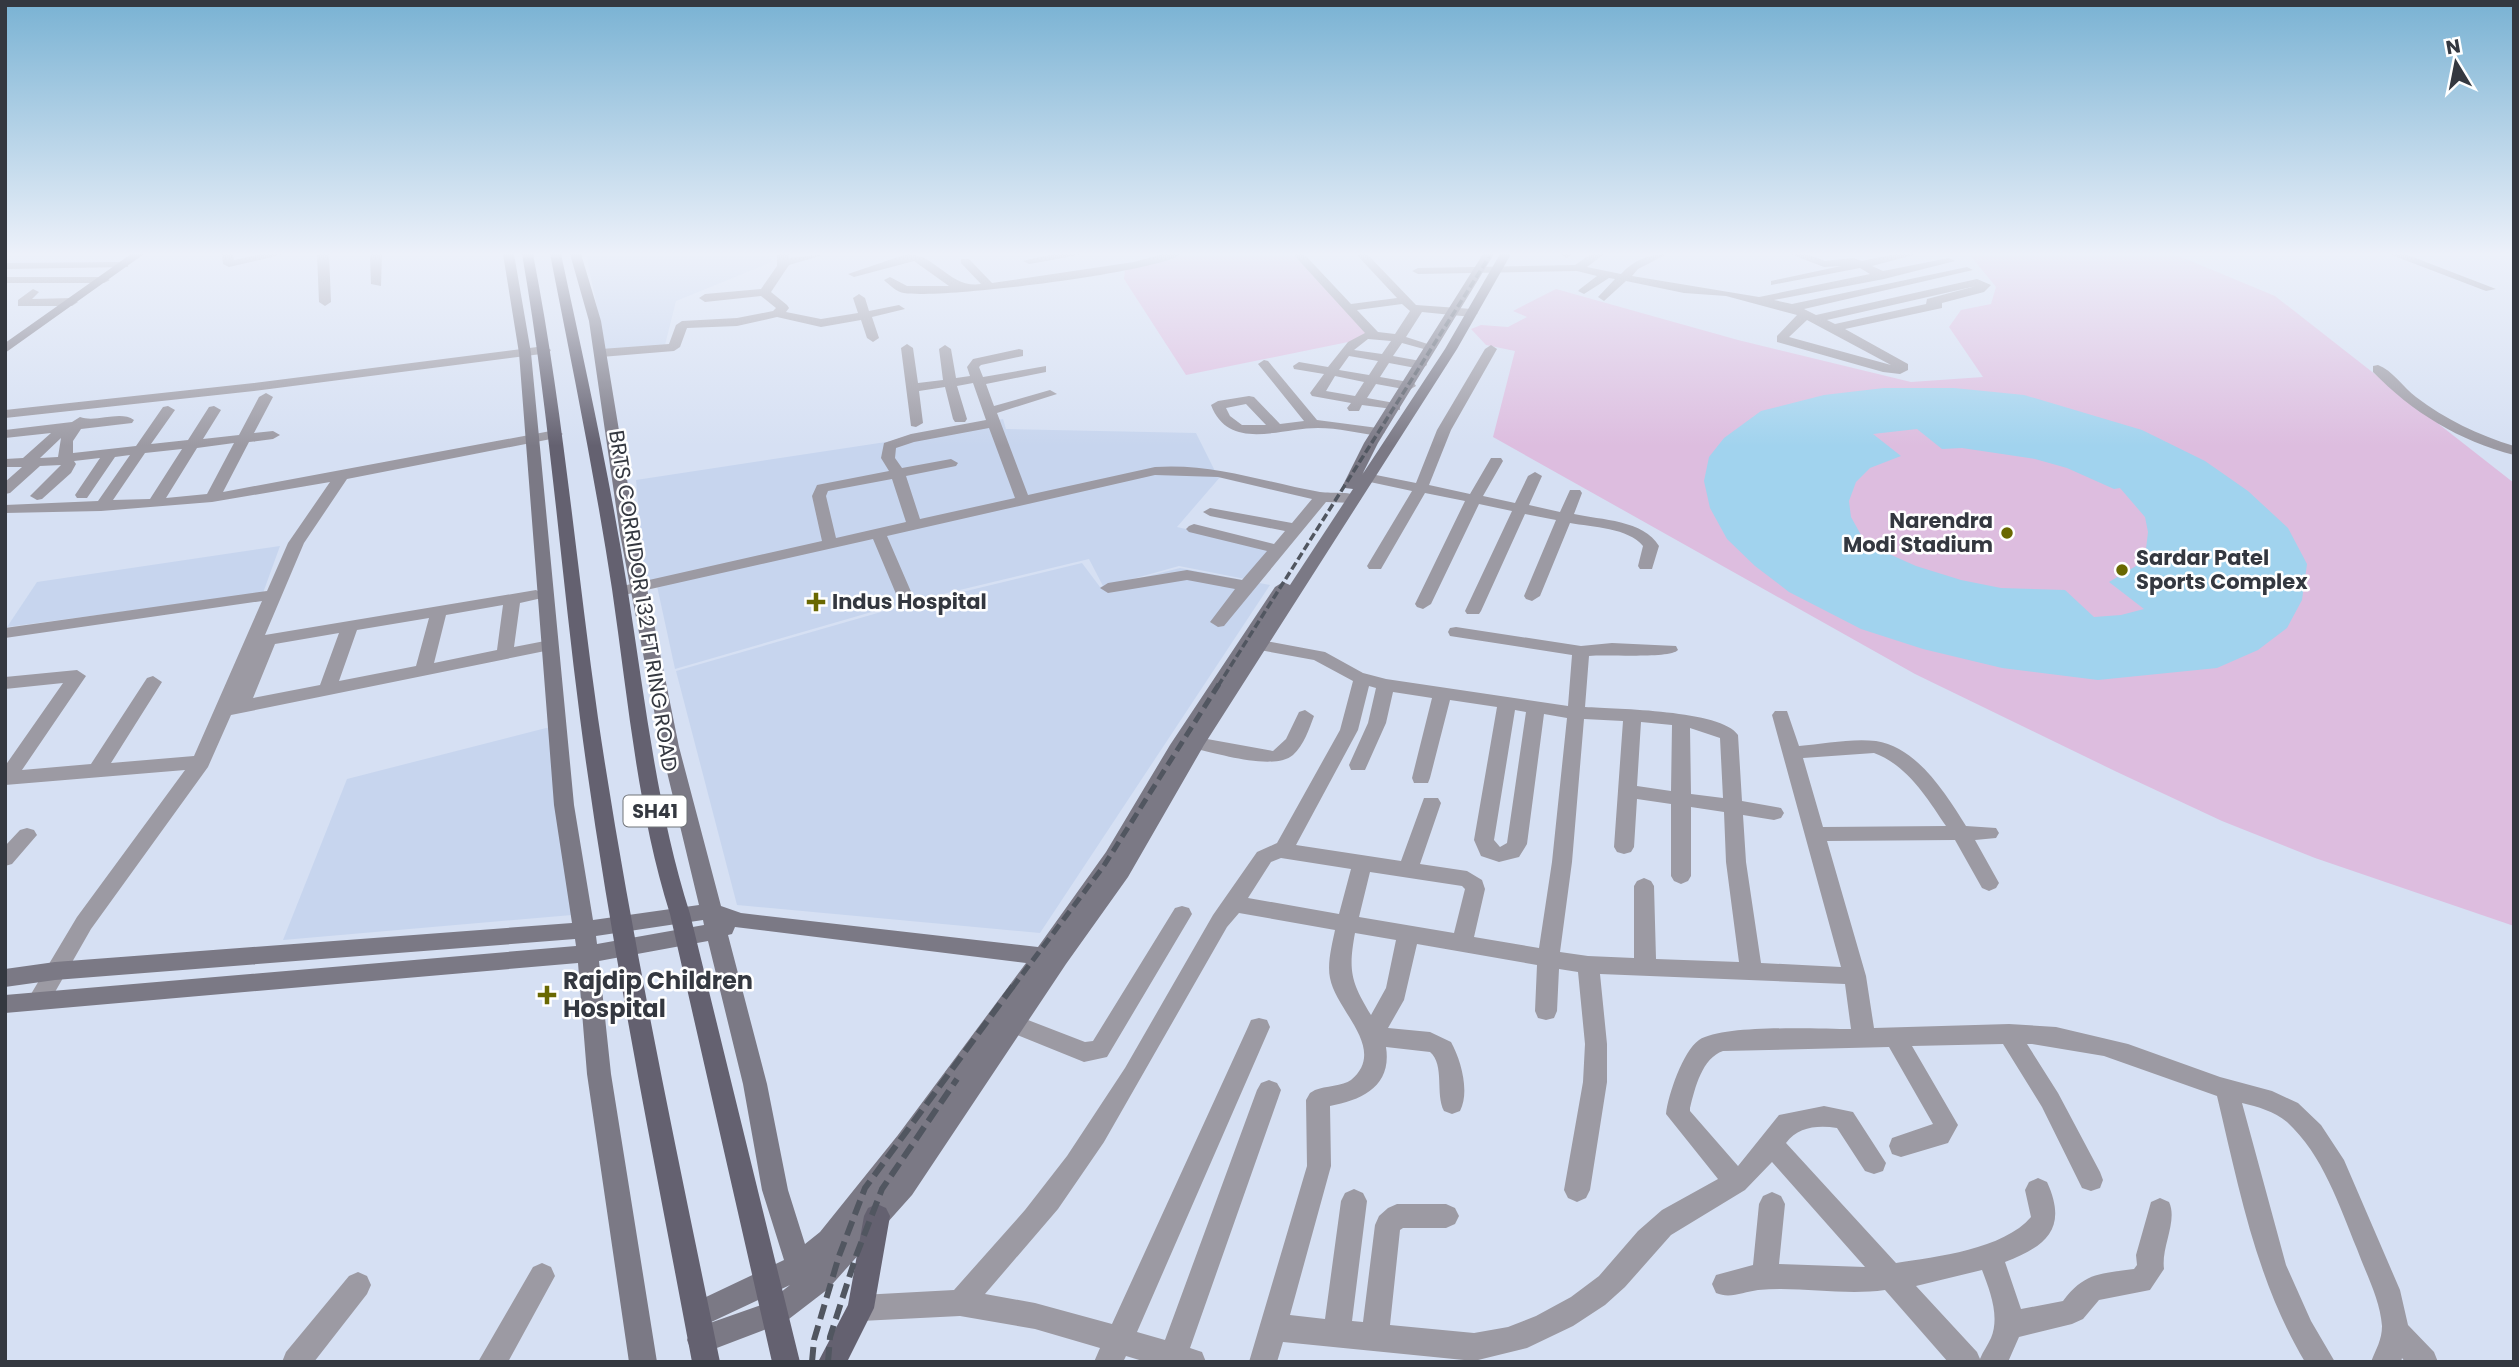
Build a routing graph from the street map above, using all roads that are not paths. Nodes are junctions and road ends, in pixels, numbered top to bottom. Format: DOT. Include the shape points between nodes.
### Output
graph roads {
  1 [pos="49,318"];
  2 [pos="519,318"];
  3 [pos="539,318"];
  4 [pos="568,318"];
  5 [pos="594,318"];
  6 [pos="767,318"];
  7 [pos="796,318"];
  8 [pos="850,318"];
  9 [pos="867,318"];
  10 [pos="1357,318"];
  11 [pos="1412,318"];
  12 [pos="1458,318"];
  13 [pos="1459,318"];
  14 [pos="1808,318"];
  15 [pos="1812,318"];
  16 [pos="1880,318"];
  17 [pos="1834,328"];
  18 [pos="1375,336"];
  19 [pos="873,338"];
  20 [pos="1398,340"];
  21 [pos="1431,347"];
  22 [pos="907,348"];
  23 [pos="5,349"];
  24 [pos="545,349"];
  25 [pos="945,349"];
  26 [pos="1491,349"];
  27 [pos="1346,352"];
  28 [pos="525,353"];
  29 [pos="601,353"];
  30 [pos="1020,353"];
  31 [pos="1387,359"];
  32 [pos="1264,364"];
  33 [pos="1421,365"];
  34 [pos="1299,366"];
  35 [pos="1041,369"];
  36 [pos="2378,369"];
  37 [pos="1333,371"];
  38 [pos="1374,379"];
  39 [pos="978,380"];
  40 [pos="950,383"];
  41 [pos="1409,386"];
  42 [pos="911,388"];
  43 [pos="1050,394"];
  44 [pos="266,397"];
  45 [pos="1356,406"];
  46 [pos="1395,407"];
  47 [pos="168,410"];
  48 [pos="214,410"];
  49 [pos="5,414"];
  50 [pos="84,416"];
  51 [pos="992,417"];
  52 [pos="960,419"];
  53 [pos="127,420"];
  54 [pos="916,423"];
  55 [pos="1313,424"];
  56 [pos="69,428"];
  57 [pos="1276,428"];
  58 [pos="1378,432"];
  59 [pos="5,434"];
  60 [pos="556,434"];
  61 [pos="273,435"];
  62 [pos="244,438"];
  63 [pos="531,439"];
  64 [pos="194,443"];
  65 [pos="139,449"];
  66 [pos="111,452"];
  67 [pos="2514,452"];
  68 [pos="65,460"];
  69 [pos="1496,461"];
  70 [pos="5,463"];
  71 [pos="31,463"];
  72 [pos="951,463"];
  73 [pos="898,474"];
  74 [pos="342,476"];
  75 [pos="1535,476"];
  76 [pos="1362,477"];
  77 [pos="1421,488"];
  78 [pos="5,490"];
  79 [pos="1575,493"];
  80 [pos="82,495"];
  81 [pos="37,496"];
  82 [pos="212,498"];
  83 [pos="1339,498"];
  84 [pos="1474,499"];
  85 [pos="1023,500"];
  86 [pos="155,503"];
  87 [pos="101,507"];
  88 [pos="1520,508"];
  89 [pos="5,509"];
  90 [pos="1210,512"];
  91 [pos="1563,517"];
  92 [pos="914,525"];
  93 [pos="1294,528"];
  94 [pos="1194,529"];
  95 [pos="878,533"];
  96 [pos="830,544"];
  97 [pos="1277,549"];
  98 [pos="1375,566"];
  99 [pos="1646,566"];
  100 [pos="1247,586"];
  101 [pos="640,587"];
  102 [pos="1108,588"];
  103 [pos="620,591"];
  104 [pos="536,595"];
  105 [pos="274,596"];
  106 [pos="1532,596"];
  107 [pos="512,599"];
  108 [pos="907,601"];
  109 [pos="1423,604"];
  110 [pos="439,611"];
  111 [pos="1473,611"];
  112 [pos="1218,622"];
  113 [pos="349,626"];
  114 [pos="1456,632"];
  115 [pos="5,633"];
  116 [pos="261,641"];
  117 [pos="550,645"];
  118 [pos="1260,645"];
  119 [pos="1670,650"];
  120 [pos="1581,651"];
  121 [pos="505,654"];
  122 [pos="424,670"];
  123 [pos="1362,679"];
  124 [pos="153,682"];
  125 [pos="5,683"];
  126 [pos="1386,685"];
  127 [pos="327,690"];
  128 [pos="1441,695"];
  129 [pos="1507,704"];
  130 [pos="1536,707"];
  131 [pos="232,709"];
  132 [pos="1576,713"];
  133 [pos="1781,715"];
  134 [pos="1305,716"];
  135 [pos="1632,716"];
  136 [pos="1681,722"];
  137 [pos="1196,743"];
  138 [pos="1791,752"];
  139 [pos="201,762"];
  140 [pos="1358,765"];
  141 [pos="97,769"];
  142 [pos="6,778"];
  143 [pos="1420,778"];
  144 [pos="1627,791"];
  145 [pos="1679,799"];
  146 [pos="1431,803"];
  147 [pos="1735,807"];
  148 [pos="1774,813"];
  149 [pos="1962,833"];
  150 [pos="1989,833"];
  151 [pos="1814,834"];
  152 [pos="27,835"];
  153 [pos="1624,847"];
  154 [pos="1284,850"];
  155 [pos="5,859"];
  156 [pos="1362,864"];
  157 [pos="1408,870"];
  158 [pos="1681,876"];
  159 [pos="1989,883"];
  160 [pos="1644,886"];
  161 [pos="1234,904"];
  162 [pos="711,911"];
  163 [pos="680,914"];
  164 [pos="1182,914"];
  165 [pos="741,921"];
  166 [pos="620,925"];
  167 [pos="1347,925"];
  168 [pos="584,929"];
  169 [pos="716,933"];
  170 [pos="1408,935"];
  171 [pos="684,939"];
  172 [pos="1462,944"];
  173 [pos="625,948"];
  174 [pos="588,954"];
  175 [pos="1050,957"];
  176 [pos="1548,959"];
  177 [pos="1588,965"];
  178 [pos="1645,967"];
  179 [pos="55,971"];
  180 [pos="1751,971"];
  181 [pos="1855,976"];
  182 [pos="5,978"];
  183 [pos="39,1000"];
  184 [pos="5,1004"];
  185 [pos="1546,1011"];
  186 [pos="1015,1024"];
  187 [pos="1259,1027"];
  188 [pos="1371,1034"];
  189 [pos="2009,1034"];
  190 [pos="1895,1037"];
  191 [pos="1864,1038"];
  192 [pos="2227,1089"];
  193 [pos="1269,1090"];
  194 [pos="1452,1104"];
  195 [pos="1772,1145"];
  196 [pos="1901,1146"];
  197 [pos="1874,1163"];
  198 [pos="2091,1181"];
  199 [pos="1736,1182"];
  200 [pos="1577,1190"];
  201 [pos="2038,1190"];
  202 [pos="1354,1200"];
  203 [pos="1772,1204"];
  204 [pos="2160,1210"];
  205 [pos="877,1216"];
  206 [pos="1446,1216"];
  207 [pos="1989,1256"];
  208 [pos="799,1266"];
  209 [pos="1765,1275"];
  210 [pos="542,1276"];
  211 [pos="1890,1276"];
  212 [pos="769,1283"];
  213 [pos="1725,1284"];
  214 [pos="358,1285"];
  215 [pos="960,1303"];
  216 [pos="861,1308"];
  217 [pos="775,1313"];
  218 [pos="697,1315"];
  219 [pos="2009,1325"];
  220 [pos="1272,1327"];
  221 [pos="2396,1331"];
  222 [pos="1337,1333"];
  223 [pos="1375,1337"];
  224 [pos="701,1339"];
  225 [pos="1113,1351"];
  226 [pos="1182,1359"];
  227 [pos="296,1362"];
  228 [pos="492,1362"];
  229 [pos="643,1362"];
  230 [pos="706,1362"];
  231 [pos="786,1362"];
  232 [pos="832,1362"];
  233 [pos="1263,1362"];
  234 [pos="1967,1362"];
  235 [pos="1992,1362"];
  236 [pos="2320,1362"];
  237 [pos="2385,1362"];
  238 [pos="2424,1362"];
  1 -- 23 [label="street"];
  2 -- 28 [label="street"];
  3 -- 24 [label="main road, SH41"];
  4 -- 103 [label="main road, BRTS CORRIDOR 132 FT RING ROAD / SH41"];
  5 -- 29 [label="street"];
  6 -- 29 [label="street" via="682,326 674,347"];
  7 -- 8 [label="street" via="821,323"];
  9 -- 19 [label="street"];
  10 -- 18 [label="street"];
  11 -- 20 [label="street"];
  12 -- 21 [label="street"];
  13 -- 76 [label="street"];
  14 -- 17 [label="street" via="1792,325 1781,339 1888,369 1903,367"];
  15 -- 17 [label="street"];
  16 -- 17 [label="street"];
  18 -- 20 [label="street"];
  18 -- 27 [label="street" via="1364,336"];
  20 -- 21 [label="street"];
  20 -- 31 [label="street"];
  21 -- 33 [label="street"];
  22 -- 42 [label="street"];
  24 -- 28 [label="street"];
  24 -- 60 [label="main road, SH41"];
  25 -- 40 [label="street"];
  26 -- 77 [label="street" via="1444,430"];
  27 -- 31 [label="street"];
  27 -- 37 [label="street"];
  28 -- 49 [label="street"];
  28 -- 63 [label="street"];
  29 -- 101 [label="street"];
  30 -- 39 [label="street" via="977,362 973,366"];
  31 -- 33 [label="street"];
  31 -- 38 [label="street"];
  32 -- 55 [label="street"];
  33 -- 41 [label="street"];
  34 -- 37 [label="street"];
  35 -- 39 [label="street"];
  36 -- 67 [label="street" via="2449,427"];
  37 -- 38 [label="street"];
  37 -- 45 [label="street" via="1317,393"];
  38 -- 41 [label="street"];
  38 -- 45 [label="street"];
  39 -- 40 [label="street"];
  39 -- 51 [label="street"];
  40 -- 42 [label="street"];
  40 -- 52 [label="street"];
  41 -- 46 [label="street"];
  42 -- 54 [label="street"];
  43 -- 51 [label="street"];
  44 -- 62 [label="street"];
  45 -- 46 [label="street"];
  46 -- 58 [label="street"];
  47 -- 65 [label="street"];
  48 -- 64 [label="street"];
  50 -- 56 [label="street"];
  51 -- 73 [label="street" via="889,446 888,458"];
  51 -- 85 [label="street"];
  53 -- 56 [label="street"];
  55 -- 57 [label="street"];
  55 -- 58 [label="street"];
  56 -- 59 [label="street"];
  56 -- 68 [label="street"];
  56 -- 71 [label="street"];
  58 -- 76 [label="street"];
  60 -- 63 [label="street"];
  60 -- 166 [label="main road, SH41" via="589,716"];
  61 -- 62 [label="street"];
  62 -- 64 [label="street"];
  62 -- 82 [label="street"];
  63 -- 74 [label="street"];
  63 -- 117 [label="street"];
  64 -- 65 [label="street"];
  64 -- 86 [label="street"];
  65 -- 66 [label="street"];
  65 -- 87 [label="street"];
  66 -- 68 [label="street"];
  66 -- 80 [label="street"];
  68 -- 71 [label="street"];
  68 -- 81 [label="street" via="69,464 66,470"];
  69 -- 84 [label="street"];
  70 -- 71 [label="street"];
  71 -- 78 [label="street"];
  72 -- 73 [label="street"];
  73 -- 92 [label="street"];
  73 -- 96 [label="street" via="822,488 819,496"];
  74 -- 82 [label="street"];
  74 -- 105 [label="street" via="296,543"];
  75 -- 88 [label="street"];
  76 -- 77 [label="street"];
  76 -- 83 [label="street"];
  77 -- 84 [label="street"];
  77 -- 98 [label="street"];
  79 -- 91 [label="street"];
  82 -- 86 [label="street"];
  83 -- 85 [label="street" via="1174,468"];
  83 -- 93 [label="street"];
  83 -- 118 [label="street"];
  83 -- 175 [label="street"];
  84 -- 88 [label="street"];
  84 -- 109 [label="street"];
  85 -- 92 [label="street"];
  86 -- 87 [label="street"];
  87 -- 89 [label="street"];
  88 -- 91 [label="street"];
  88 -- 111 [label="street"];
  90 -- 93 [label="street"];
  91 -- 99 [label="street" via="1636,532 1653,550"];
  91 -- 106 [label="street"];
  92 -- 95 [label="street"];
  93 -- 97 [label="street"];
  94 -- 97 [label="street"];
  95 -- 96 [label="street"];
  95 -- 108 [label="street"];
  96 -- 101 [label="street"];
  97 -- 100 [label="street"];
  100 -- 102 [label="street" via="1187,575"];
  100 -- 112 [label="street"];
  101 -- 103 [label="street"];
  101 -- 162 [label="street" via="670,747"];
  103 -- 163 [label="main road, BRTS CORRIDOR 132 FT RING ROAD / SH41" via="641,737 667,873"];
  104 -- 107 [label="street"];
  105 -- 115 [label="street"];
  105 -- 116 [label="street"];
  107 -- 110 [label="street"];
  107 -- 121 [label="street"];
  110 -- 113 [label="street"];
  110 -- 122 [label="street"];
  113 -- 116 [label="street"];
  113 -- 127 [label="street"];
  114 -- 120 [label="street"];
  116 -- 131 [label="street"];
  117 -- 121 [label="street"];
  117 -- 168 [label="street" via="564,805"];
  118 -- 123 [label="street" via="1319,656"];
  118 -- 137 [label="street"];
  119 -- 120 [label="street"];
  120 -- 132 [label="street"];
  121 -- 122 [label="street"];
  122 -- 127 [label="street"];
  123 -- 126 [label="street"];
  123 -- 154 [label="street" via="1349,730"];
  124 -- 141 [label="street"];
  125 -- 142 [label="street" via="77,676"];
  126 -- 128 [label="street"];
  126 -- 140 [label="street" via="1377,723"];
  127 -- 131 [label="street"];
  128 -- 129 [label="street"];
  128 -- 143 [label="street"];
  129 -- 130 [label="street"];
  129 -- 130 [label="street" via="1484,840 1488,851 1499,855 1512,852 1517,844"];
  130 -- 132 [label="street"];
  131 -- 139 [label="street"];
  132 -- 135 [label="street"];
  132 -- 176 [label="street"];
  133 -- 138 [label="street"];
  134 -- 137 [label="street" via="1293,744 1280,756"];
  135 -- 136 [label="street"];
  135 -- 144 [label="street"];
  136 -- 145 [label="street"];
  136 -- 147 [label="street" via="1719,728 1728,734"];
  137 -- 175 [label="street" via="1121,872"];
  138 -- 149 [label="street" via="1889,750 1935,796"];
  138 -- 151 [label="street"];
  139 -- 141 [label="street"];
  139 -- 179 [label="street" via="84,923"];
  141 -- 142 [label="street"];
  144 -- 145 [label="street"];
  144 -- 153 [label="street"];
  145 -- 147 [label="street"];
  145 -- 158 [label="street"];
  146 -- 157 [label="street"];
  147 -- 148 [label="street"];
  147 -- 180 [label="street" via="1736,862"];
  149 -- 150 [label="street"];
  149 -- 151 [label="street"];
  149 -- 159 [label="street"];
  151 -- 181 [label="street"];
  152 -- 155 [label="street"];
  154 -- 156 [label="street"];
  154 -- 161 [label="street" via="1264,857"];
  156 -- 157 [label="street"];
  156 -- 167 [label="street"];
  157 -- 172 [label="street" via="1475,884"];
  160 -- 178 [label="street"];
  161 -- 167 [label="street"];
  161 -- 215 [label="street" via="1077,1162 1036,1218"];
  162 -- 163 [label="street"];
  162 -- 165 [label="street"];
  162 -- 169 [label="street"];
  163 -- 166 [label="street"];
  163 -- 171 [label="main road, BRTS CORRIDOR 132 FT RING ROAD / SH41"];
  164 -- 186 [label="street" via="1098,1050 1084,1052"];
  165 -- 169 [label="street"];
  165 -- 175 [label="street"];
  166 -- 168 [label="street"];
  166 -- 173 [label="main road, SH41"];
  167 -- 170 [label="street"];
  167 -- 188 [label="street" via="1340,975"];
  168 -- 174 [label="street"];
  168 -- 179 [label="street"];
  169 -- 171 [label="street"];
  169 -- 208 [label="street" via="755,1084 775,1190"];
  170 -- 172 [label="street"];
  170 -- 188 [label="street" via="1392,1006"];
  171 -- 173 [label="street"];
  171 -- 212 [label="main road, BRTS CORRIDOR 132 FT RING ROAD / SH41"];
  172 -- 176 [label="street"];
  173 -- 174 [label="street"];
  173 -- 218 [label="main road, SH41"];
  174 -- 183 [label="street"];
  174 -- 229 [label="street" via="600,1074"];
  175 -- 186 [label="street"];
  175 -- 208 [label="street" via="829,1241"];
  176 -- 177 [label="street"];
  176 -- 185 [label="street"];
  177 -- 178 [label="street"];
  177 -- 200 [label="street" via="1595,1082"];
  178 -- 180 [label="street"];
  179 -- 182 [label="street"];
  179 -- 183 [label="street"];
  180 -- 181 [label="street"];
  181 -- 191 [label="street"];
  183 -- 184 [label="street"];
  186 -- 205 [label="street" via="903,1187"];
  187 -- 225 [label="street"];
  188 -- 194 [label="street" via="1430,1041 1442,1048"];
  188 -- 220 [label="street" via="1375,1056 1362,1084 1356,1090 1318,1100 1319,1166"];
  189 -- 190 [label="street"];
  189 -- 192 [label="street" via="2075,1039"];
  189 -- 198 [label="street" via="2050,1100"];
  190 -- 191 [label="street"];
  190 -- 196 [label="street" via="1946,1125 1940,1135"];
  191 -- 199 [label="street" via="1723,1041 1706,1047 1677,1105 1678,1114"];
  192 -- 221 [label="street" via="2277,1102 2311,1130 2338,1176 2384,1282"];
  192 -- 236 [label="street" via="2279,1288"];
  193 -- 226 [label="street"];
  195 -- 197 [label="street" via="1788,1123 1831,1115 1845,1120"];
  195 -- 199 [label="street"];
  195 -- 211 [label="street"];
  199 -- 223 [label="street" via="1664,1223 1587,1302 1517,1339 1474,1348"];
  201 -- 207 [label="street" via="2044,1211 2041,1226 2024,1240"];
  202 -- 222 [label="street"];
  203 -- 209 [label="street"];
  204 -- 219 [label="street" via="2149,1255 2151,1269 2141,1281 2098,1287 2062,1315"];
  205 -- 216 [label="main road"];
  205 -- 217 [label="street" via="819,1279"];
  206 -- 223 [label="street" via="1391,1219"];
  207 -- 211 [label="street"];
  207 -- 219 [label="street" via="2008,1304"];
  208 -- 212 [label="street"];
  209 -- 211 [label="street" via="1830,1281"];
  209 -- 213 [label="street"];
  210 -- 228 [label="street"];
  211 -- 234 [label="street"];
  212 -- 217 [label="main road, BRTS CORRIDOR 132 FT RING ROAD / SH41"];
  212 -- 218 [label="street"];
  214 -- 227 [label="street"];
  215 -- 216 [label="street"];
  215 -- 225 [label="street" via="1035,1315"];
  216 -- 232 [label="main road"];
  217 -- 224 [label="street"];
  217 -- 231 [label="main road, BRTS CORRIDOR 132 FT RING ROAD / SH41"];
  218 -- 224 [label="main road, SH41"];
  219 -- 235 [label="street" via="2004,1346"];
  220 -- 222 [label="street"];
  220 -- 233 [label="street"];
  221 -- 237 [label="street"];
  221 -- 238 [label="street"];
  222 -- 223 [label="street"];
  224 -- 230 [label="main road, SH41"];
  225 -- 226 [label="street"];
}
